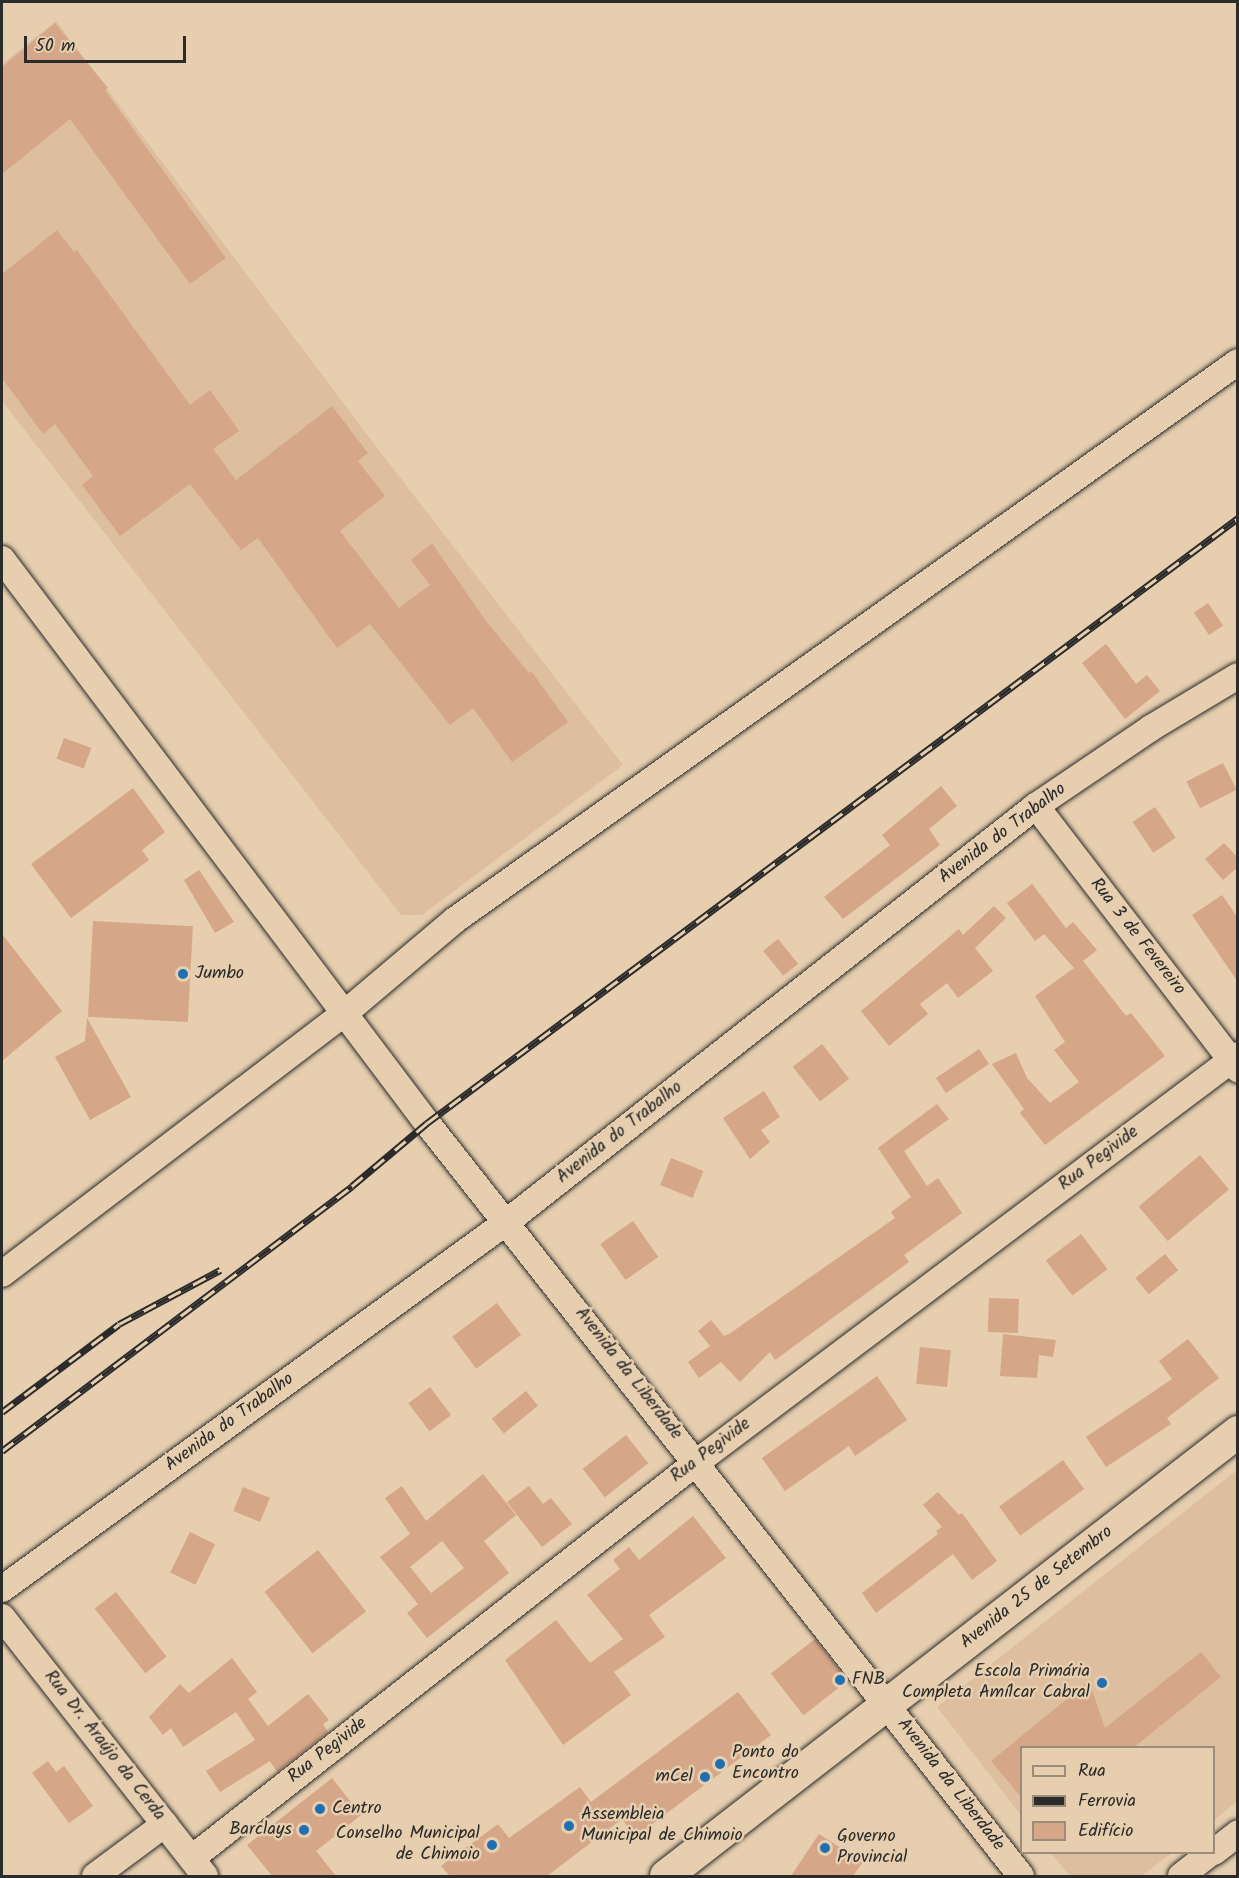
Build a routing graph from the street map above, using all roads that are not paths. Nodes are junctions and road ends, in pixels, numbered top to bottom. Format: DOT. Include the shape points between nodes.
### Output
graph roads {
  1 [pos="1238,362"];
  2 [pos="2,560"];
  3 [pos="1238,676"];
  4 [pos="1036,806"];
  5 [pos="345,1013"];
  6 [pos="1235,1061"];
  7 [pos="508,1221"];
  8 [pos="2,1274"];
  9 [pos="1238,1432"];
  10 [pos="697,1462"];
  11 [pos="2,1589"];
  12 [pos="2,1617"];
  13 [pos="887,1704"];
  14 [pos="165,1824"];
  15 [pos="1238,1833"];
  16 [pos="1215,1850"];
  17 [pos="1210,1854"];
  18 [pos="198,1867"];
  19 [pos="95,1876"];
  20 [pos="666,1876"];
  21 [pos="1021,1876"];
  22 [pos="1181,1876"];
  1 -- 5 [label="street" via="455,920"];
  2 -- 5 [label="street, Avenida da Liberdade"];
  3 -- 4 [label="street, Avenida do Trabalho" via="1151,728"];
  4 -- 6 [label="street, Rua 3 de Fevereiro"];
  4 -- 7 [label="street, Avenida do Trabalho"];
  5 -- 7 [label="street, Avenida da Liberdade"];
  5 -- 8 [label="street"];
  6 -- 10 [label="street, Rua Pegivide"];
  7 -- 10 [label="street, Avenida da Liberdade"];
  7 -- 11 [label="street, Avenida do Trabalho"];
  9 -- 13 [label="street, Avenida 25 de Setembro"];
  10 -- 13 [label="street, Avenida da Liberdade"];
  10 -- 18 [label="street, Rua Pegivide"];
  12 -- 14 [label="street, Rua Dr. Araújo da Cerda"];
  13 -- 20 [label="street, Avenida 25 de Setembro"];
  13 -- 21 [label="street, Avenida da Liberdade"];
  14 -- 18 [label="street, Rua Dr. Araújo da Cerda"];
  14 -- 19 [label="street"];
  15 -- 16 [label="street"];
  17 -- 22 [label="street"];
}
